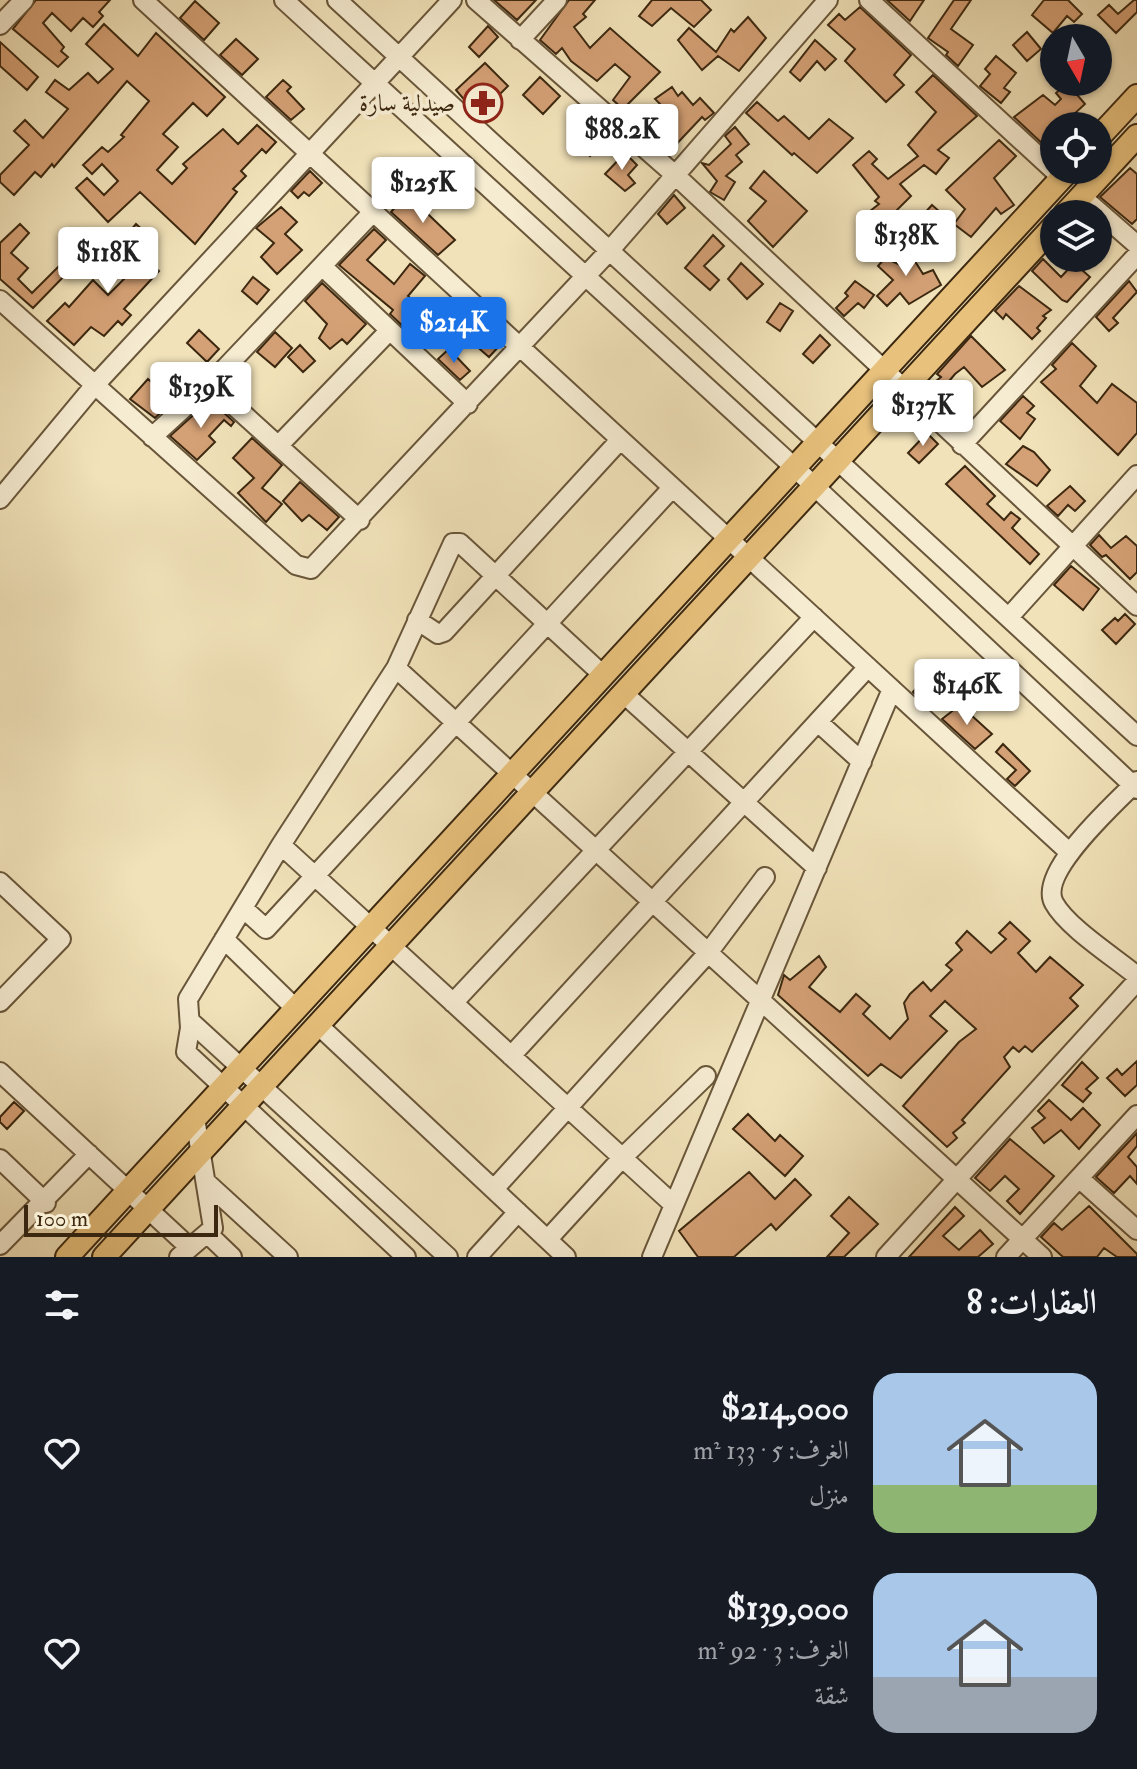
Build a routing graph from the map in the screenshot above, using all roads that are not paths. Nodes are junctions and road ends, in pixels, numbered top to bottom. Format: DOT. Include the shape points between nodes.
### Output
graph roads {
  1 [pos="24,0"];
  2 [pos="143,0"];
  3 [pos="284,0"];
  4 [pos="337,0"];
  5 [pos="452,0"];
  6 [pos="476,0"];
  7 [pos="557,0"];
  8 [pos="828,0"];
  9 [pos="869,0"];
  10 [pos="0,25"];
  11 [pos="520,40"];
  12 [pos="399,57"];
  13 [pos="375,85"];
  14 [pos="1137,96"];
  15 [pos="1112,123"];
  16 [pos="1137,136"];
  17 [pos="1040,152"];
  18 [pos="310,156"];
  19 [pos="674,174"];
  20 [pos="1056,184"];
  21 [pos="1081,196"];
  22 [pos="1077,200"];
  23 [pos="372,213"];
  24 [pos="1040,241"];
  25 [pos="1137,245"];
  26 [pos="610,250"];
  27 [pos="1137,255"];
  28 [pos="322,266"];
  29 [pos="585,276"];
  30 [pos="0,300"];
  31 [pos="389,331"];
  32 [pos="520,347"];
  33 [pos="883,372"];
  34 [pos="210,384"];
  35 [pos="94,386"];
  36 [pos="903,390"];
  37 [pos="468,404"];
  38 [pos="152,437"];
  39 [pos="620,440"];
  40 [pos="817,441"];
  41 [pos="962,445"];
  42 [pos="278,446"];
  43 [pos="839,459"];
  44 [pos="795,468"];
  45 [pos="1137,475"];
  46 [pos="814,486"];
  47 [pos="672,488"];
  48 [pos="0,499"];
  49 [pos="360,520"];
  50 [pos="729,539"];
  51 [pos="1072,545"];
  52 [pos="749,557"];
  53 [pos="496,576"];
  54 [pos="1137,606"];
  55 [pos="814,617"];
  56 [pos="1009,617"];
  57 [pos="417,620"];
  58 [pos="547,624"];
  59 [pos="868,667"];
  60 [pos="396,668"];
  61 [pos="603,675"];
  62 [pos="892,689"];
  63 [pos="623,693"];
  64 [pos="818,722"];
  65 [pos="456,723"];
  66 [pos="1137,736"];
  67 [pos="689,752"];
  68 [pos="862,762"];
  69 [pos="512,774"];
  70 [pos="1136,785"];
  71 [pos="532,792"];
  72 [pos="744,803"];
  73 [pos="281,845"];
  74 [pos="596,851"];
  75 [pos="1070,853"];
  76 [pos="817,868"];
  77 [pos="315,876"];
  78 [pos="765,877"];
  79 [pos="0,882"];
  80 [pos="653,902"];
  81 [pos="243,908"];
  82 [pos="371,928"];
  83 [pos="224,939"];
  84 [pos="391,946"];
  85 [pos="708,953"];
  86 [pos="1137,979"];
  87 [pos="760,1000"];
  88 [pos="0,1002"];
  89 [pos="453,1003"];
  90 [pos="296,1009"];
  91 [pos="190,1021"];
  92 [pos="318,1025"];
  93 [pos="511,1056"];
  94 [pos="241,1068"];
  95 [pos="0,1072"];
  96 [pos="706,1076"];
  97 [pos="261,1086"];
  98 [pos="224,1087"];
  99 [pos="244,1105"];
  100 [pos="567,1108"];
  101 [pos="1137,1115"];
  102 [pos="195,1118"];
  103 [pos="89,1154"];
  104 [pos="199,1154"];
  105 [pos="622,1158"];
  106 [pos="0,1159"];
  107 [pos="1079,1178"];
  108 [pos="958,1180"];
  109 [pos="206,1182"];
  110 [pos="494,1189"];
  111 [pos="128,1191"];
  112 [pos="46,1203"];
  113 [pos="674,1205"];
  114 [pos="148,1210"];
  115 [pos="518,1212"];
  116 [pos="1137,1230"];
  117 [pos="208,1234"];
  118 [pos="548,1239"];
  119 [pos="1022,1239"];
  120 [pos="0,1246"];
  121 [pos="184,1252"];
  122 [pos="10,1257"];
  123 [pos="67,1257"];
  124 [pos="104,1257"];
  125 [pos="232,1257"];
  126 [pos="288,1257"];
  127 [pos="406,1257"];
  128 [pos="448,1257"];
  129 [pos="477,1257"];
  130 [pos="566,1257"];
  131 [pos="652,1257"];
  132 [pos="886,1257"];
  133 [pos="1006,1257"];
  134 [pos="1042,1257"];
  1 -- 10 [label="street"];
  2 -- 18 [label="street"];
  3 -- 13 [label="street"];
  4 -- 12 [label="street"];
  5 -- 12 [label="street"];
  6 -- 11 [label="street"];
  7 -- 11 [label="street"];
  8 -- 19 [label="street"];
  9 -- 17 [label="street"];
  11 -- 19 [label="street"];
  12 -- 13 [label="street"];
  12 -- 26 [label="street"];
  13 -- 18 [label="street"];
  13 -- 29 [label="street"];
  14 -- 15 [label="main road"];
  16 -- 21 [label="main road"];
  18 -- 23 [label="street"];
  18 -- 35 [label="street"];
  19 -- 26 [label="street"];
  19 -- 33 [label="street"];
  20 -- 33 [label="main road"];
  21 -- 22 [label="main road"];
  21 -- 25 [label="street"];
  23 -- 28 [label="street"];
  23 -- 32 [label="street"];
  24 -- 36 [label="main road"];
  26 -- 29 [label="street"];
  26 -- 40 [label="street"];
  27 -- 41 [label="street"];
  28 -- 31 [label="street"];
  28 -- 34 [label="street"];
  29 -- 32 [label="street"];
  29 -- 44 [label="street"];
  30 -- 35 [label="street"];
  31 -- 37 [label="street"];
  31 -- 42 [label="street"];
  32 -- 37 [label="street"];
  32 -- 39 [label="street"];
  33 -- 36 [label="street"];
  33 -- 40 [label="main road"];
  34 -- 38 [label="street"];
  34 -- 42 [label="street"];
  35 -- 38 [label="street"];
  35 -- 48 [label="street"];
  36 -- 41 [label="street"];
  36 -- 43 [label="main road"];
  37 -- 49 [label="street"];
  38 -- 49 [label="street" via="303,569 319,565"];
  39 -- 47 [label="street"];
  39 -- 53 [label="street"];
  40 -- 43 [label="street"];
  40 -- 44 [label="main road"];
  41 -- 51 [label="street"];
  42 -- 49 [label="street"];
  43 -- 46 [label="main road"];
  43 -- 56 [label="street"];
  44 -- 46 [label="street"];
  44 -- 50 [label="main road"];
  45 -- 51 [label="street"];
  46 -- 52 [label="main road"];
  46 -- 70 [label="street"];
  47 -- 50 [label="street"];
  47 -- 58 [label="street"];
  50 -- 52 [label="street"];
  50 -- 61 [label="main road"];
  51 -- 54 [label="street"];
  51 -- 56 [label="street"];
  52 -- 55 [label="street"];
  52 -- 63 [label="main road"];
  53 -- 57 [label="street" via="444,632 438,634"];
  53 -- 57 [label="street" via="460,543 453,543"];
  53 -- 58 [label="street"];
  55 -- 59 [label="street"];
  55 -- 67 [label="street"];
  56 -- 66 [label="street"];
  57 -- 60 [label="street"];
  58 -- 61 [label="street"];
  58 -- 65 [label="street"];
  59 -- 62 [label="street"];
  59 -- 64 [label="street"];
  60 -- 65 [label="street"];
  60 -- 73 [label="street"];
  61 -- 69 [label="main road"];
  62 -- 68 [label="street"];
  62 -- 75 [label="street"];
  63 -- 67 [label="street"];
  63 -- 71 [label="main road"];
  64 -- 68 [label="street"];
  64 -- 72 [label="street"];
  65 -- 69 [label="street"];
  65 -- 77 [label="street"];
  67 -- 72 [label="street"];
  67 -- 74 [label="street"];
  68 -- 76 [label="street"];
  69 -- 71 [label="street"];
  69 -- 82 [label="main road"];
  70 -- 75 [label="street"];
  71 -- 74 [label="street"];
  71 -- 84 [label="main road"];
  72 -- 76 [label="street"];
  72 -- 80 [label="street"];
  73 -- 77 [label="street"];
  73 -- 81 [label="street"];
  74 -- 80 [label="street"];
  74 -- 89 [label="street"];
  75 -- 86 [label="street" via="1052,881 1054,904"];
  76 -- 87 [label="street"];
  77 -- 81 [label="street" via="266,929"];
  77 -- 82 [label="street"];
  78 -- 85 [label="street"];
  79 -- 88 [label="street" via="61,939"];
  80 -- 85 [label="street"];
  80 -- 93 [label="street"];
  81 -- 83 [label="street"];
  82 -- 84 [label="street"];
  82 -- 90 [label="main road"];
  83 -- 90 [label="street"];
  83 -- 91 [label="street" via="188,999"];
  84 -- 89 [label="street"];
  84 -- 92 [label="main road"];
  85 -- 87 [label="street"];
  85 -- 100 [label="street"];
  86 -- 108 [label="street"];
  87 -- 108 [label="street"];
  87 -- 113 [label="street"];
  89 -- 93 [label="street"];
  90 -- 94 [label="main road"];
  91 -- 94 [label="street"];
  91 -- 98 [label="street" via="186,1052"];
  92 -- 97 [label="main road"];
  92 -- 110 [label="street"];
  93 -- 100 [label="street"];
  94 -- 97 [label="street"];
  94 -- 98 [label="main road"];
  95 -- 103 [label="street"];
  96 -- 105 [label="street"];
  97 -- 99 [label="main road"];
  97 -- 128 [label="street"];
  98 -- 99 [label="street"];
  98 -- 102 [label="main road"];
  99 -- 104 [label="main road"];
  99 -- 127 [label="street"];
  100 -- 105 [label="street"];
  100 -- 110 [label="street"];
  101 -- 107 [label="street"];
  102 -- 104 [label="street"];
  102 -- 111 [label="main road"];
  103 -- 111 [label="street"];
  103 -- 112 [label="street"];
  104 -- 109 [label="street"];
  104 -- 114 [label="main road"];
  105 -- 113 [label="street"];
  105 -- 118 [label="street"];
  106 -- 112 [label="street"];
  107 -- 116 [label="street"];
  107 -- 119 [label="street"];
  108 -- 119 [label="street"];
  108 -- 132 [label="street"];
  109 -- 117 [label="street" via="213,1228"];
  109 -- 126 [label="street"];
  110 -- 115 [label="street"];
  111 -- 114 [label="street"];
  111 -- 123 [label="main road"];
  112 -- 120 [label="street"];
  113 -- 131 [label="street"];
  114 -- 121 [label="street"];
  114 -- 124 [label="main road"];
  115 -- 118 [label="street"];
  115 -- 129 [label="street"];
  117 -- 121 [label="street"];
  117 -- 125 [label="street"];
  118 -- 130 [label="street"];
  119 -- 133 [label="street"];
  119 -- 134 [label="street"];
  120 -- 122 [label="street"];
}
